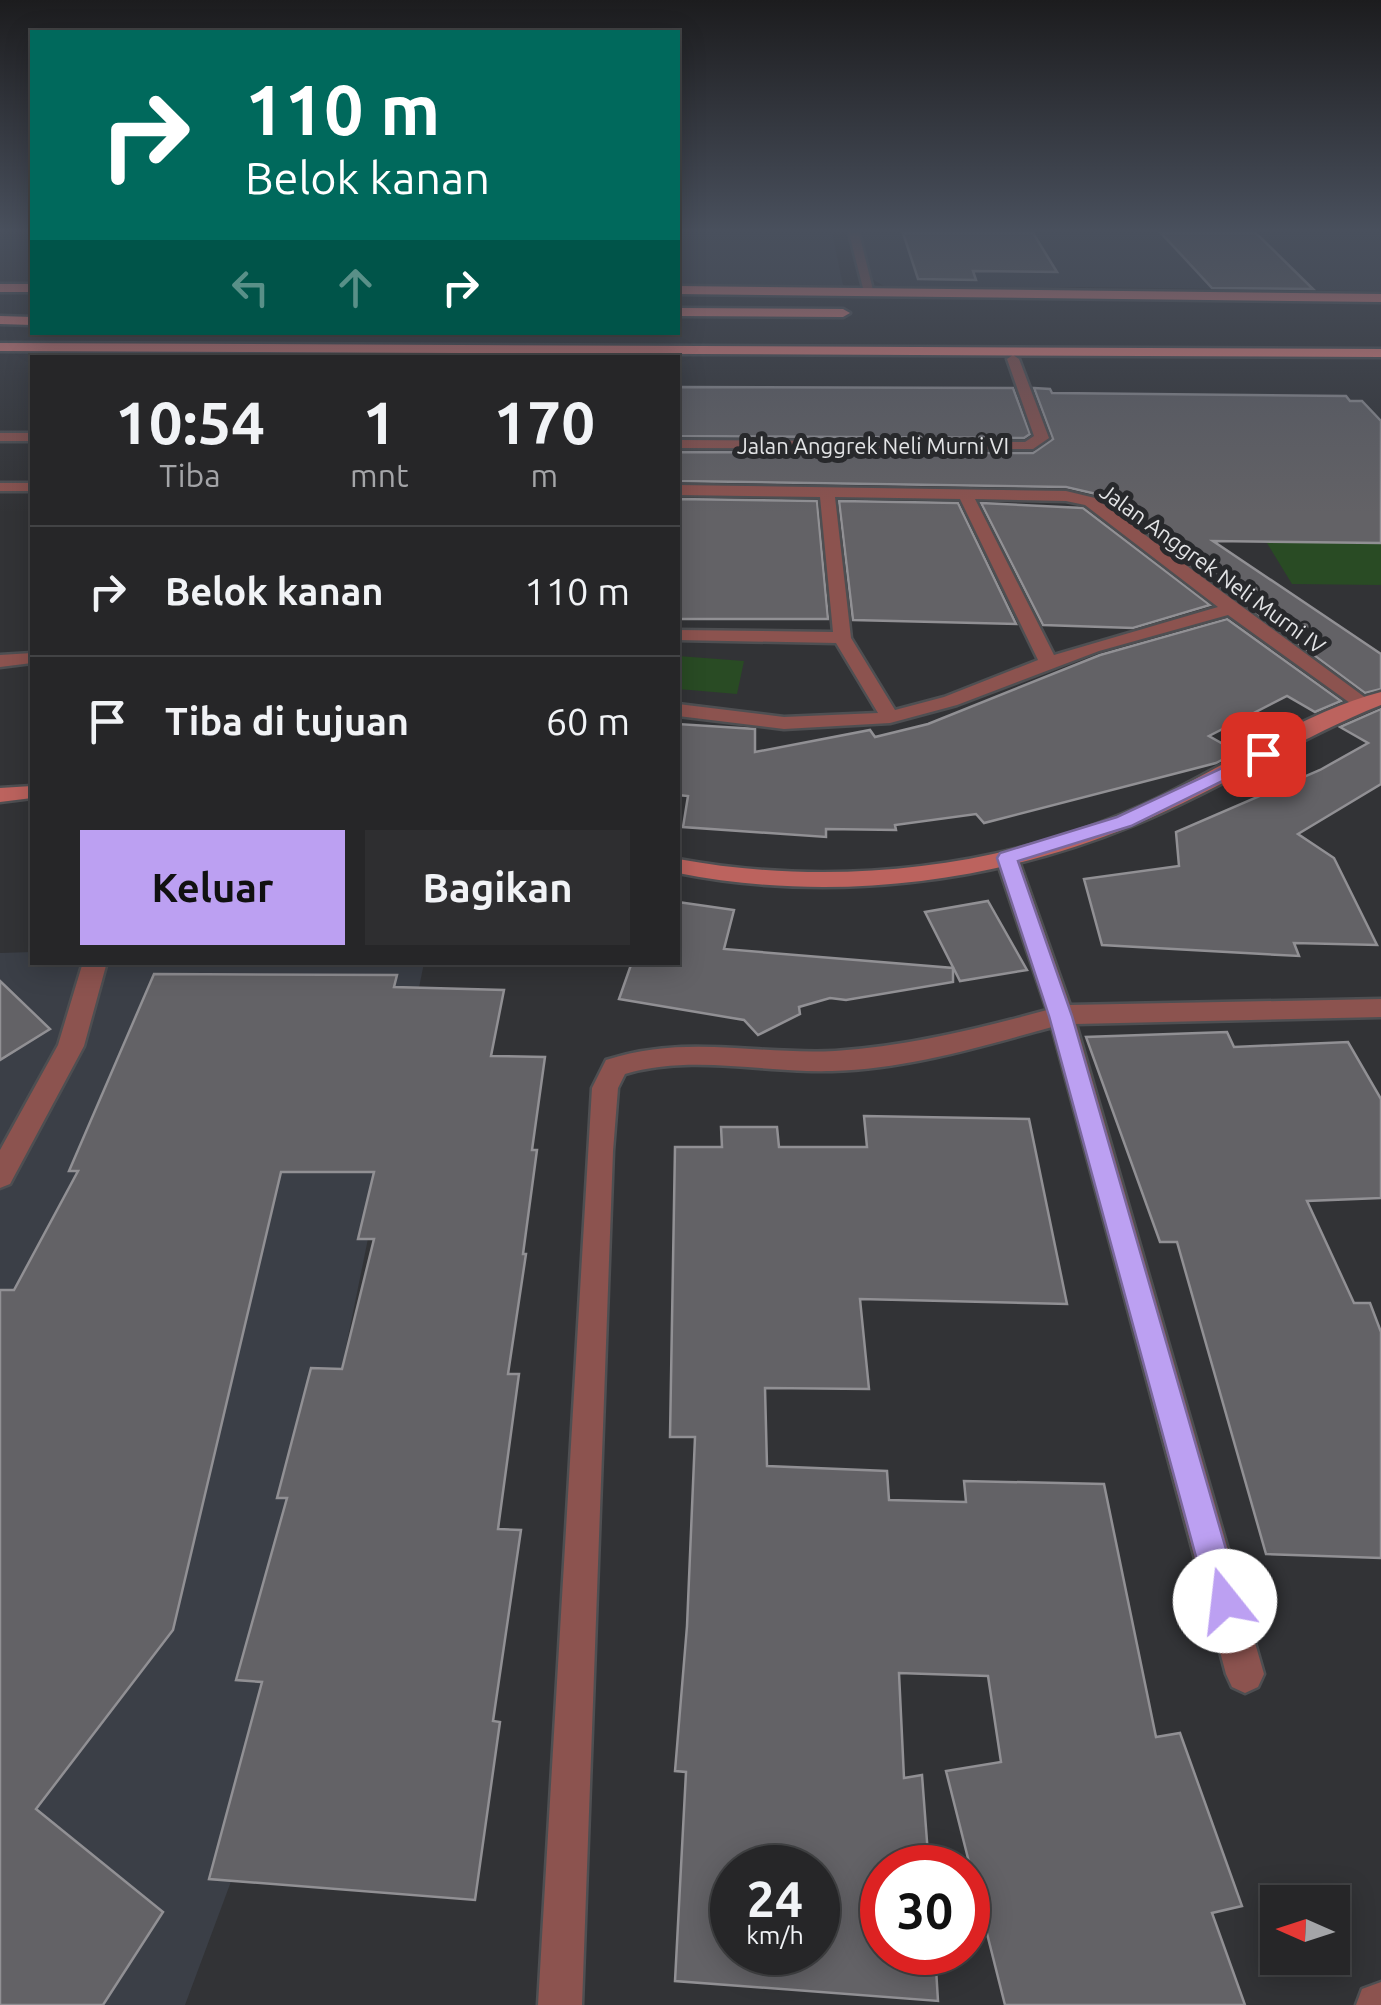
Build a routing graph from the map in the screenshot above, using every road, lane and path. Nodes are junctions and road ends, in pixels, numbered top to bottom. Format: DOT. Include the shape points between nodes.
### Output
graph roads {
  1 [pos="680,327"];
  2 [pos="853,329"];
  3 [pos="30,331"];
  4 [pos="0,332"];
  5 [pos="0,346"];
  6 [pos="658,347"];
  7 [pos="1236,351"];
  8 [pos="152,352"];
  9 [pos="405,352"];
  10 [pos="1381,353"];
  11 [pos="1209,356"];
  12 [pos="1013,360"];
  13 [pos="1270,362"];
  14 [pos="1381,363"];
  15 [pos="0,437"];
  16 [pos="30,437"];
  17 [pos="680,444"];
  18 [pos="0,486"];
  19 [pos="30,486"];
  20 [pos="680,490"];
  21 [pos="828,492"];
  22 [pos="964,494"];
  23 [pos="1231,608"];
  24 [pos="680,635"];
  25 [pos="842,638"];
  26 [pos="30,656"];
  27 [pos="0,662"];
  28 [pos="1049,663"];
  29 [pos="1373,701"];
  30 [pos="680,710"];
  31 [pos="890,717"];
  32 [pos="30,792"];
  33 [pos="0,795"];
  34 [pos="1007,858"];
  35 [pos="680,866"];
  36 [pos="94,965"];
  37 [pos="1381,1008"];
  38 [pos="1061,1016"];
  39 [pos="0,1176"];
  40 [pos="1245,1674"];
  41 [pos="560,2005"];
  1 -- 2 [label="highway"];
  3 -- 4 [label="highway"];
  5 -- 8 [label="highway"];
  6 -- 9 [label="highway"];
  6 -- 11 [label="highway"];
  6 -- 12 [label="highway" via="712,357"];
  7 -- 10 [label="highway"];
  7 -- 11 [label="highway"];
  7 -- 13 [label="highway"];
  8 -- 9 [label="highway"];
  11 -- 12 [label="highway"];
  11 -- 13 [label="highway"];
  12 -- 17 [label="street, Jalan Anggrek Neli Murni VI" via="1042,438 1028,446"];
  13 -- 14 [label="highway"];
  15 -- 16 [label="street"];
  18 -- 19 [label="street"];
  20 -- 21 [label="street, Jalan Anggrek Neli Murni IV"];
  21 -- 22 [label="street, Jalan Anggrek Neli Murni IV"];
  21 -- 25 [label="street"];
  22 -- 23 [label="street, Jalan Anggrek Neli Murni IV" via="1090,501"];
  22 -- 28 [label="street"];
  23 -- 28 [label="street"];
  23 -- 29 [label="street, Jalan Anggrek Neli Murni IV"];
  24 -- 25 [label="street"];
  25 -- 31 [label="street"];
  26 -- 27 [label="street"];
  28 -- 31 [label="street"];
  29 -- 34 [label="street" via="1124,821"];
  30 -- 31 [label="street" via="753,721"];
  32 -- 33 [label="street"];
  34 -- 35 [label="street" via="828,880 762,879"];
  34 -- 38 [label="street"];
  36 -- 39 [label="street" via="71,1046"];
  37 -- 38 [label="street"];
  38 -- 40 [label="street"];
  38 -- 41 [label="street" via="950,1046 832,1061 706,1054 649,1056 615,1068 605,1088 599,1151"];
}
